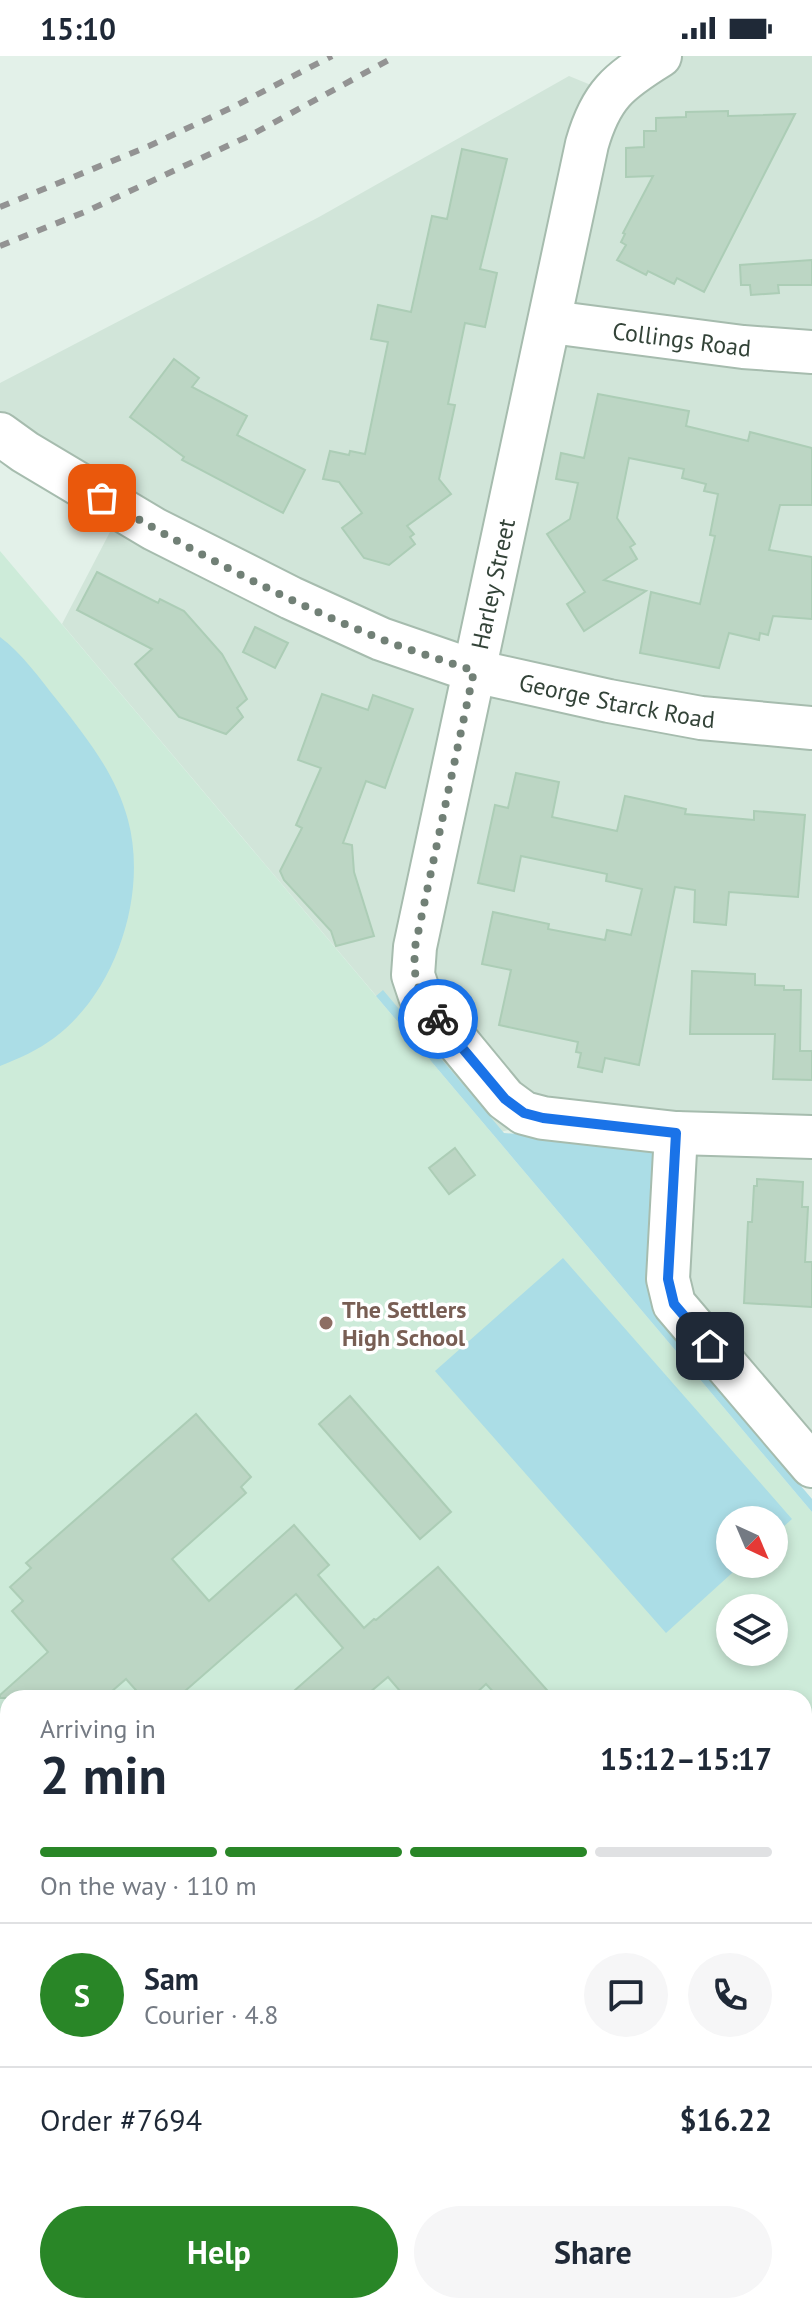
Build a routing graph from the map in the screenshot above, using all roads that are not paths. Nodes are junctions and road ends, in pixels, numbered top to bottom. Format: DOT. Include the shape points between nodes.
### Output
graph roads {
  1 [pos="644,66"];
  2 [pos="551,322"];
  3 [pos="812,352"];
  4 [pos="0,434"];
  5 [pos="474,671"];
  6 [pos="812,728"];
  7 [pos="676,1133"];
  8 [pos="812,1137"];
  9 [pos="812,1466"];
  1 -- 2 [label="street, Harley Street" via="598,110"];
  2 -- 3 [label="street, Collings Road"];
  2 -- 5 [label="street, Harley Street"];
  4 -- 5 [label="street, George Starck Road" via="154,529 291,598 381,639"];
  5 -- 6 [label="street, George Starck Road" via="701,718"];
  5 -- 7 [label="street, Harley Street" via="415,947 413,975 420,996 505,1099 524,1113"];
  7 -- 8 [label="street"];
  7 -- 9 [label="street" via="668,1279 674,1304"];
}
